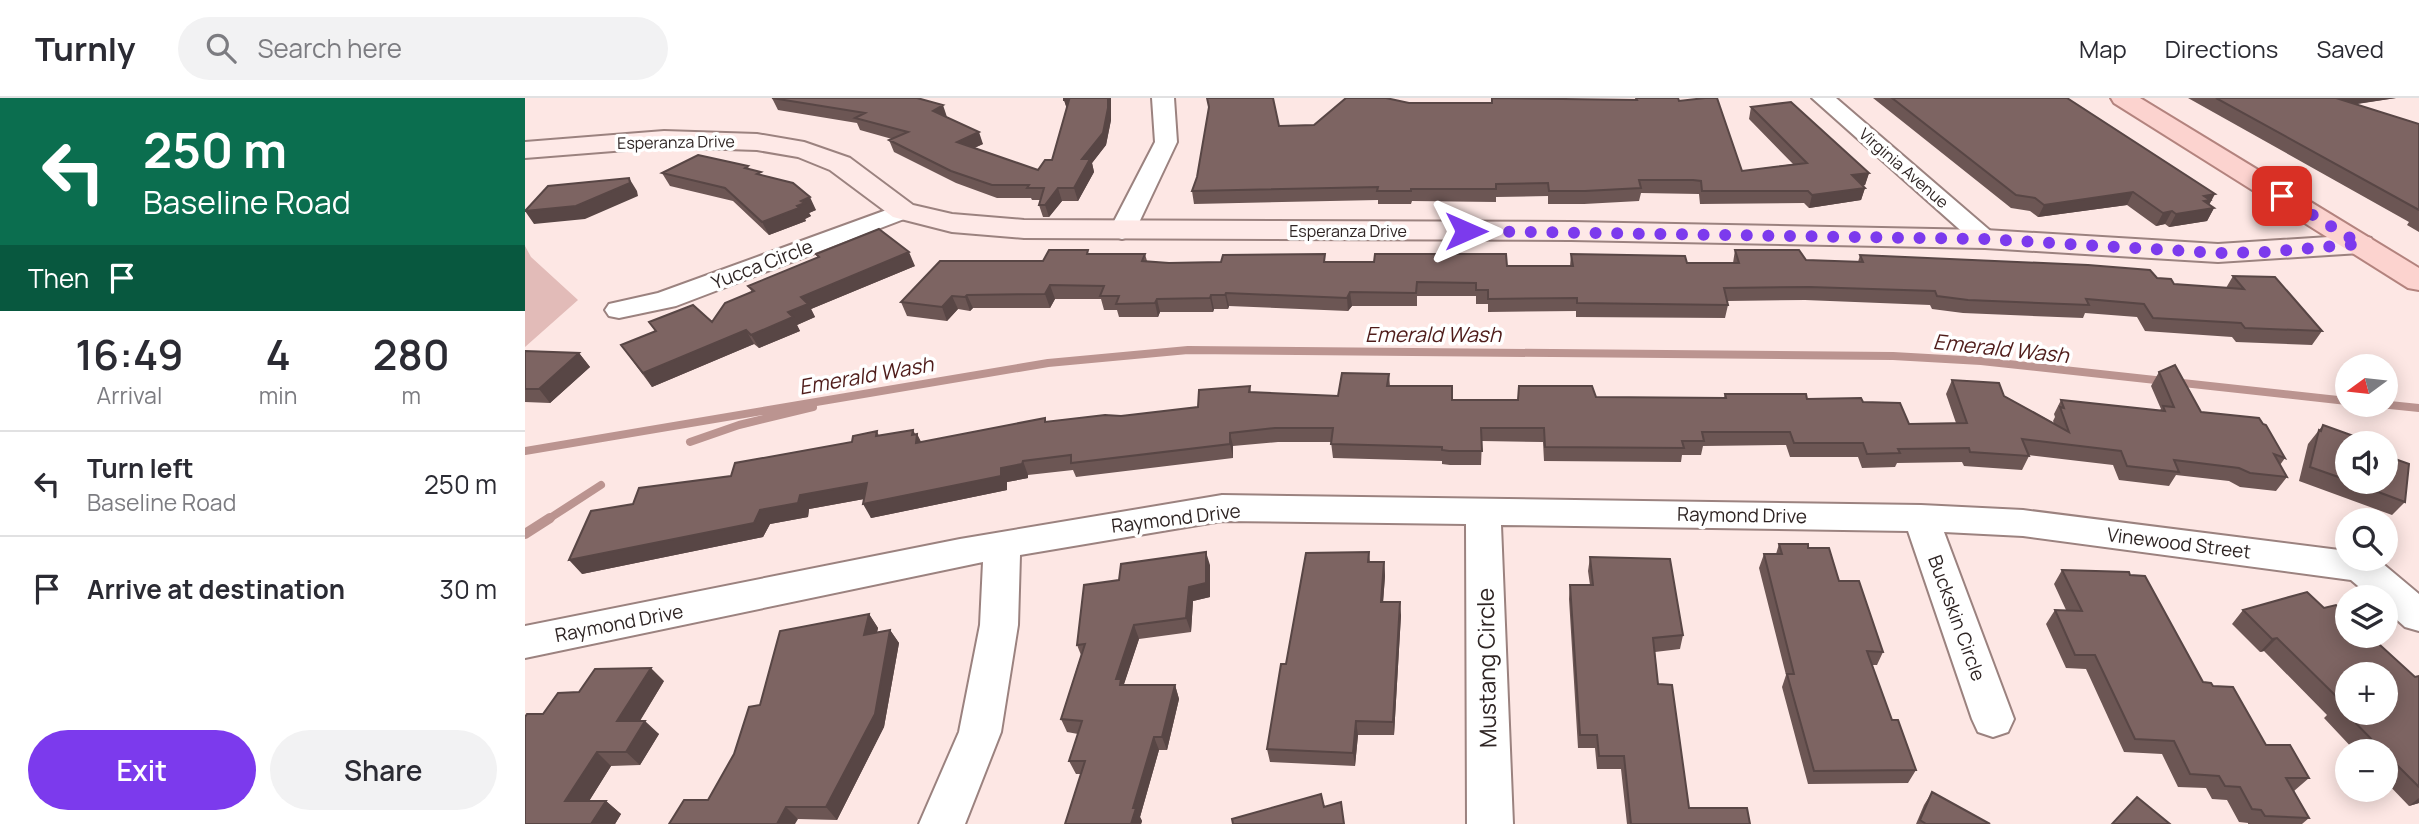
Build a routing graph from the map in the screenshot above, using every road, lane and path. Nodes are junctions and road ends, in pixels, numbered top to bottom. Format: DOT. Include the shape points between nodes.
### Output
graph roads {
  1 [pos="1163,98"];
  2 [pos="1823,98"];
  3 [pos="2123,98"];
  4 [pos="525,150"];
  5 [pos="903,211"];
  6 [pos="1122,231"];
  7 [pos="1985,239"];
  8 [pos="2360,244"];
  9 [pos="2419,281"];
  10 [pos="619,310"];
  11 [pos="1483,511"];
  12 [pos="1921,518"];
  13 [pos="1002,546"];
  14 [pos="2419,616"];
  15 [pos="525,642"];
  16 [pos="1993,719"];
  17 [pos="942,824"];
  18 [pos="1490,824"];
  1 -- 6 [label="street" via="1166,142"];
  2 -- 7 [label="street, Virginia Avenue"];
  3 -- 8 [label="main road"];
  4 -- 5 [label="main road, Esperanza Drive" via="664,139 757,142 804,150 840,164"];
  5 -- 6 [label="main road, Esperanza Drive" via="953,223"];
  5 -- 10 [label="street, Yucca Circle" via="666,300"];
  6 -- 7 [label="main road, Esperanza Drive" via="1571,231"];
  7 -- 8 [label="main road, Esperanza Drive" via="2218,253"];
  8 -- 9 [label="main road"];
  11 -- 12 [label="street, Raymond Drive"];
  11 -- 13 [label="street, Raymond Drive" via="1222,508"];
  11 -- 18 [label="street, Mustang Circle"];
  12 -- 14 [label="street, Vinewood Street" via="2023,523 2361,567"];
  12 -- 16 [label="street, Buckskin Circle"];
  13 -- 15 [label="street, Raymond Drive"];
  13 -- 17 [label="street" via="999,625 980,732"];
}
